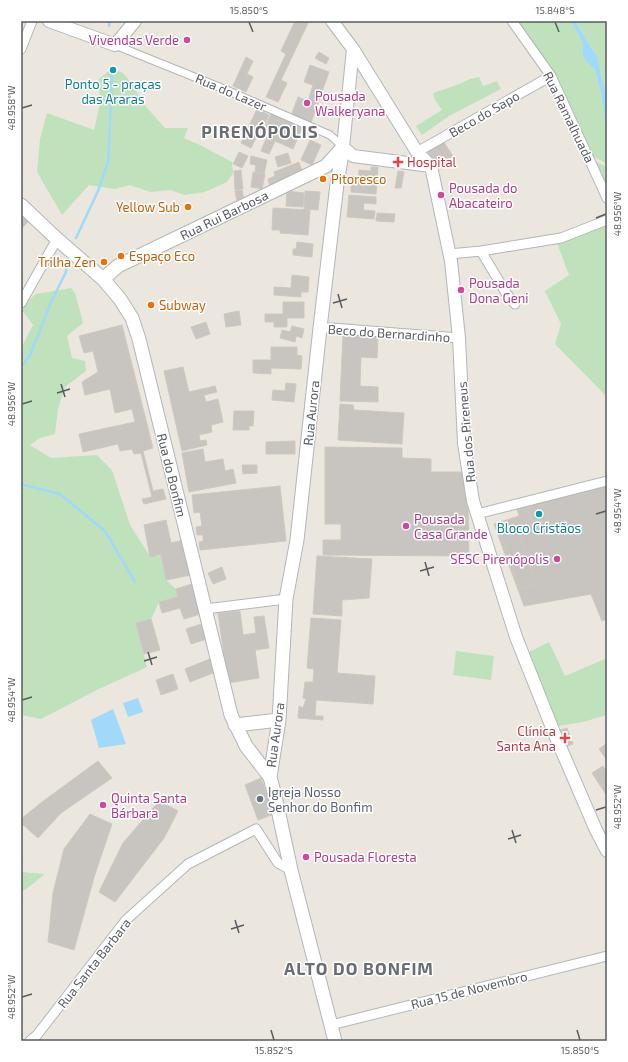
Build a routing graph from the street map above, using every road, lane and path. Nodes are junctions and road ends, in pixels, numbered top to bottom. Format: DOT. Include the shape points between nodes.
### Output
graph roads {
  1 [pos="32,21"];
  2 [pos="48,21"];
  3 [pos="135,21"];
  4 [pos="332,21"];
  5 [pos="512,21"];
  6 [pos="115,45"];
  7 [pos="21,49"];
  8 [pos="353,49"];
  9 [pos="551,76"];
  10 [pos="343,147"];
  11 [pos="417,152"];
  12 [pos="326,166"];
  13 [pos="431,166"];
  14 [pos="337,184"];
  15 [pos="607,198"];
  16 [pos="21,205"];
  17 [pos="607,220"];
  18 [pos="57,239"];
  19 [pos="481,251"];
  20 [pos="449,254"];
  21 [pos="104,279"];
  22 [pos="21,303"];
  23 [pos="515,304"];
  24 [pos="320,328"];
  25 [pos="459,338"];
  26 [pos="607,481"];
  27 [pos="477,514"];
  28 [pos="286,599"];
  29 [pos="205,609"];
  30 [pos="279,720"];
  31 [pos="235,725"];
  32 [pos="270,778"];
  33 [pos="607,850"];
  34 [pos="291,870"];
  35 [pos="607,956"];
  36 [pos="331,1024"];
  37 [pos="36,1039"];
  38 [pos="335,1041"];
  1 -- 7 [label="street"];
  2 -- 6 [label="street"];
  3 -- 6 [label="street"];
  4 -- 8 [label="street"];
  5 -- 9 [label="street, Rua Ramalhuada"];
  6 -- 10 [label="street, Rua do Lazer" via="330,135"];
  8 -- 10 [label="street, Rua Aurora"];
  8 -- 11 [label="street"];
  9 -- 11 [label="street, Beco do Sapo"];
  9 -- 15 [label="street, Rua Ramalhuada"];
  10 -- 12 [label="main road, Rua Rui Barbosa"];
  10 -- 13 [label="street" via="353,156"];
  10 -- 14 [label="main road, Rua Aurora"];
  11 -- 13 [label="street"];
  12 -- 14 [label="main road" via="336,172"];
  12 -- 21 [label="main road, Rua Rui Barbosa" via="118,266"];
  13 -- 20 [label="street, Rua dos Pireneus"];
  14 -- 24 [label="main road, Rua Aurora"];
  16 -- 18 [label="main road, Rua do Bonfim"];
  17 -- 19 [label="street" via="561,238"];
  18 -- 21 [label="main road, Rua do Bonfim"];
  18 -- 22 [label="street"];
  19 -- 20 [label="street"];
  19 -- 23 [label="street"];
  20 -- 25 [label="street, Rua dos Pireneus"];
  21 -- 29 [label="main road, Rua do Bonfim" via="132,318 139,339"];
  24 -- 25 [label="street, Beco do Bernardinho"];
  24 -- 28 [label="main road, Rua Aurora" via="297,540"];
  25 -- 27 [label="street, Rua dos Pireneus" via="464,443"];
  26 -- 27 [label="street"];
  27 -- 33 [label="street, Rua dos Pireneus" via="516,637 555,735"];
  28 -- 29 [label="street"];
  28 -- 30 [label="main road, Rua Aurora"];
  29 -- 31 [label="main road, Rua do Bonfim"];
  30 -- 31 [label="main road"];
  30 -- 32 [label="main road, Rua Aurora"];
  31 -- 32 [label="main road, Rua do Bonfim" via="246,746"];
  32 -- 34 [label="main road"];
  34 -- 36 [label="main road"];
  34 -- 37 [label="street, Rua Santa Barbara" via="278,863 256,828 188,864 126,920"];
  35 -- 36 [label="street, Rua 15 de Novembro"];
  36 -- 38 [label="main road"];
}
